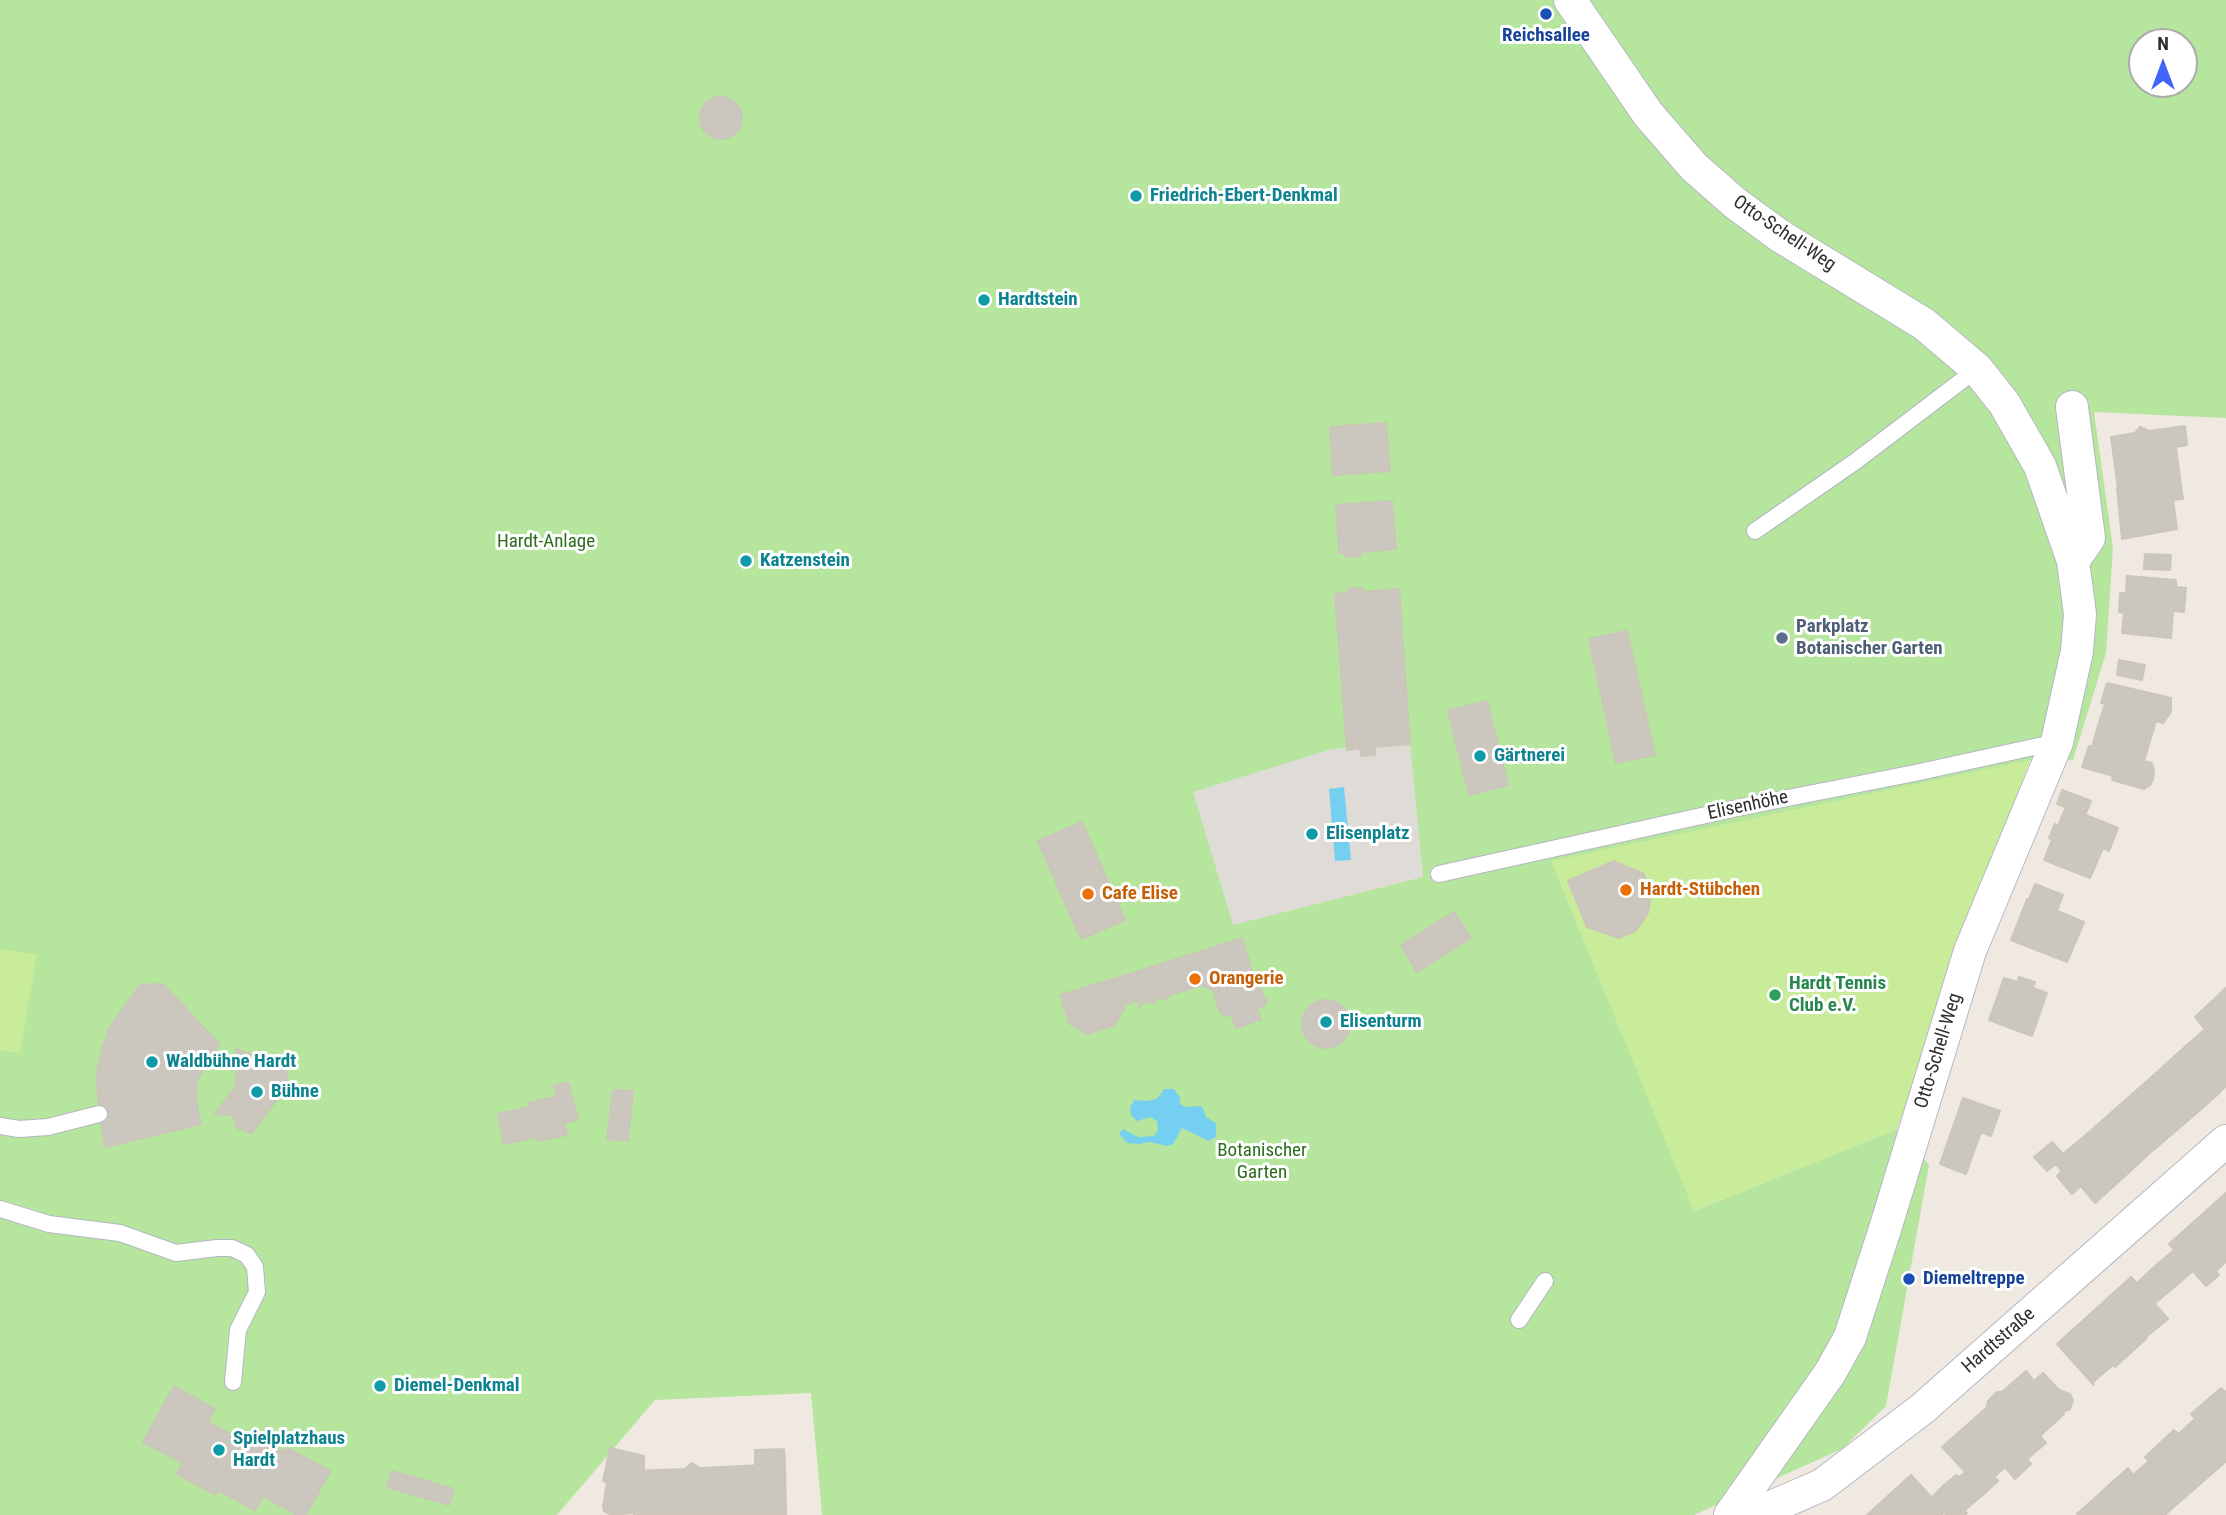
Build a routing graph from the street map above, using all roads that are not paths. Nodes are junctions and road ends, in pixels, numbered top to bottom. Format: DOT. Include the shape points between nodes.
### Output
graph roads {
  1 [pos="1570,0"];
  2 [pos="1977,369"];
  3 [pos="2073,407"];
  4 [pos="1755,531"];
  5 [pos="2073,561"];
  6 [pos="2057,742"];
  7 [pos="1439,874"];
  8 [pos="99,1114"];
  9 [pos="0,1126"];
  10 [pos="2226,1140"];
  11 [pos="0,1209"];
  12 [pos="1545,1281"];
  13 [pos="1519,1320"];
  14 [pos="233,1382"];
  15 [pos="1730,1515"];
  16 [pos="1753,1515"];
  1 -- 2 [label="street, Otto-Schell-Weg" via="1648,114 1694,167 1780,236 1924,324"];
  2 -- 4 [label="lane"];
  2 -- 5 [label="street, Otto-Schell-Weg" via="2004,403 2039,466"];
  3 -- 5 [label="street" via="2089,538"];
  5 -- 6 [label="street, Otto-Schell-Weg" via="2080,614 2077,651"];
  6 -- 7 [label="lane, Elisenhöhe"];
  6 -- 15 [label="street, Otto-Schell-Weg" via="1970,951 1850,1337 1830,1374"];
  8 -- 9 [label="lane" via="48,1127"];
  10 -- 16 [label="street, Hardtstraße" via="1922,1409 1822,1485"];
  11 -- 14 [label="lane" via="49,1224 120,1233 176,1253 232,1248 247,1255 255,1267 257,1292 238,1330"];
  12 -- 13 [label="lane"];
}
